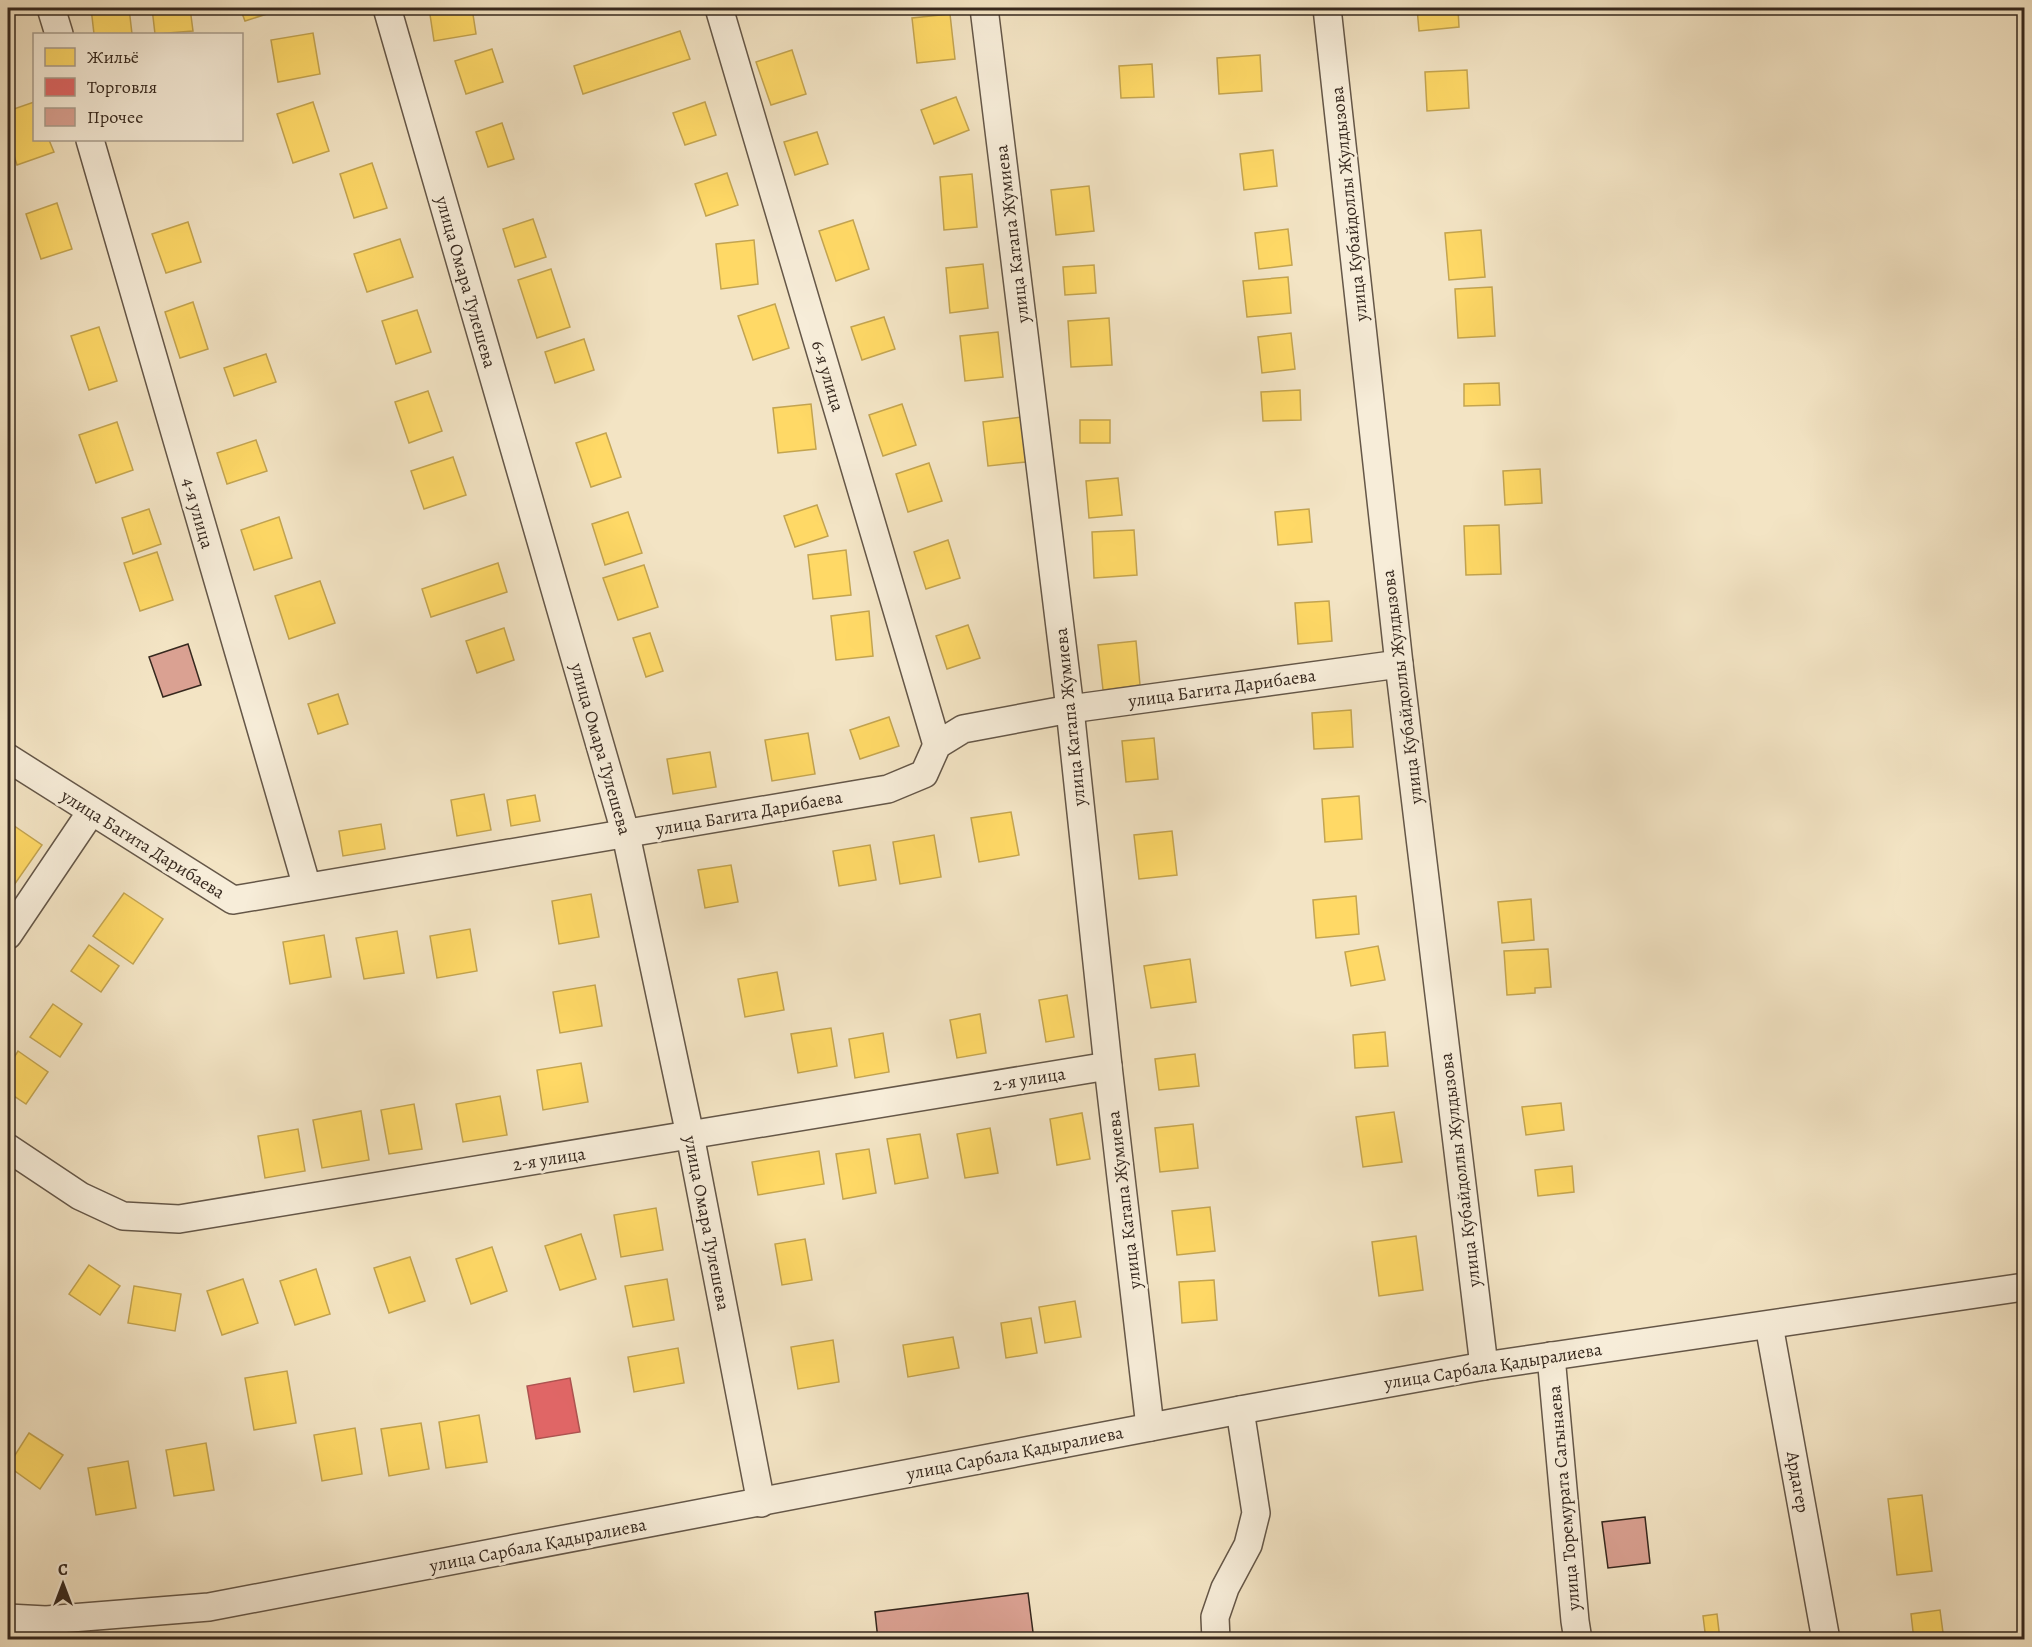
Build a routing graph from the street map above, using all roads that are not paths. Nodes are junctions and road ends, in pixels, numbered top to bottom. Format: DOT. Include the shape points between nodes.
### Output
graph roads {
  1 [pos="51,8"];
  2 [pos="387,8"];
  3 [pos="719,8"];
  4 [pos="984,8"];
  5 [pos="1327,8"];
  6 [pos="59,33"];
  7 [pos="90,141"];
  8 [pos="1399,664"];
  9 [pos="1070,709"];
  10 [pos="937,745"];
  11 [pos="8,758"];
  12 [pos="91,812"];
  13 [pos="626,835"];
  14 [pos="307,887"];
  15 [pos="8,935"];
  16 [pos="1108,1066"];
  17 [pos="690,1135"];
  18 [pos="8,1148"];
  19 [pos="2025,1287"];
  20 [pos="1769,1325"];
  21 [pos="1551,1356"];
  22 [pos="1484,1366"];
  23 [pos="1239,1410"];
  24 [pos="1150,1427"];
  25 [pos="761,1503"];
  26 [pos="8,1618"];
  27 [pos="1216,1640"];
  28 [pos="1578,1640"];
  29 [pos="1826,1640"];
  1 -- 6 [label="street"];
  2 -- 13 [label="street, улица Омара Тулешева"];
  3 -- 10 [label="street, 6-я улица"];
  4 -- 9 [label="street, улица Катапа Жумиева"];
  5 -- 8 [label="street, улица Кубайдоллы Жулдызова"];
  7 -- 14 [label="street, 4-я улица"];
  8 -- 9 [label="street, улица Багита Дарибаева"];
  8 -- 22 [label="street, улица Кубайдоллы Жулдызова"];
  9 -- 10 [label="street, улица Багита Дарибаева" via="963,729"];
  9 -- 16 [label="street, улица Катапа Жумиева"];
  10 -- 13 [label="street, улица Багита Дарибаева" via="924,774 888,789"];
  11 -- 12 [label="street, улица Багита Дарибаева"];
  12 -- 14 [label="street, улица Багита Дарибаева" via="233,900"];
  12 -- 15 [label="street"];
  13 -- 14 [label="street, улица Багита Дарибаева"];
  13 -- 17 [label="street, улица Омара Тулешева"];
  16 -- 17 [label="street, 2-я улица"];
  16 -- 24 [label="street, улица Катапа Жумиева"];
  17 -- 18 [label="street, 2-я улица" via="179,1220 123,1216 80,1196"];
  17 -- 25 [label="street, улица Омара Тулешева"];
  19 -- 20 [label="street, улица Сарбала Қадыралиева"];
  20 -- 21 [label="street, улица Сарбала Қадыралиева"];
  20 -- 29 [label="street, Ардагер"];
  21 -- 22 [label="street, улица Сарбала Қадыралиева"];
  21 -- 28 [label="street, улица Торемурата Сагынаева"];
  22 -- 23 [label="street, улица Сарбала Қадыралиева"];
  23 -- 24 [label="street, улица Сарбала Қадыралиева"];
  23 -- 27 [label="street" via="1256,1513 1248,1545 1224,1588 1215,1617"];
  24 -- 25 [label="street, улица Сарбала Қадыралиева"];
  25 -- 26 [label="street, улица Сарбала Қадыралиева" via="209,1607 46,1620"];
}
